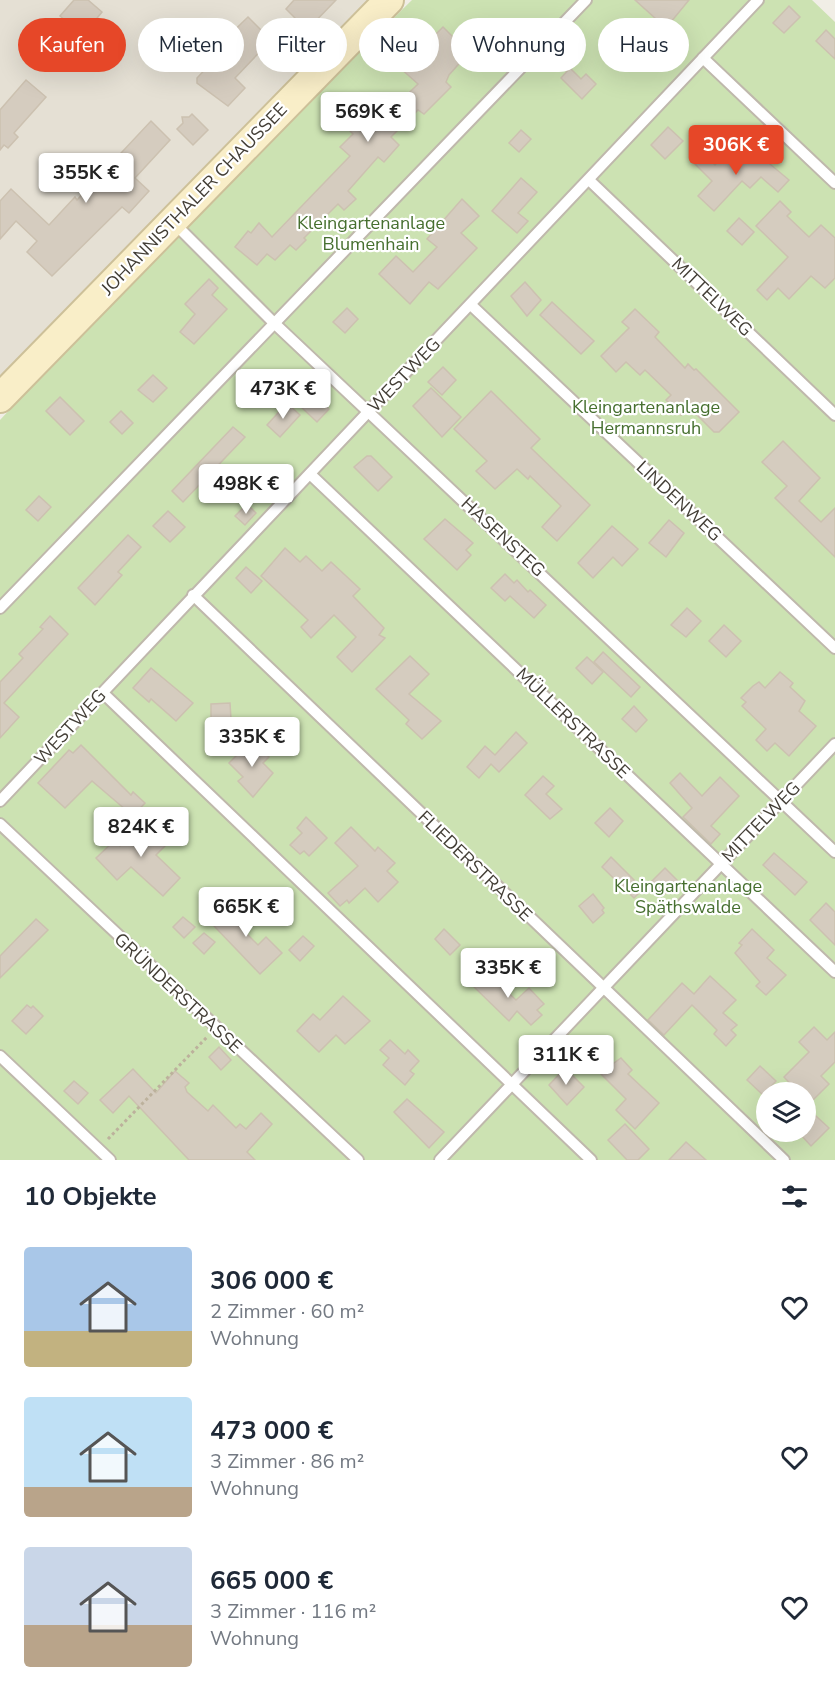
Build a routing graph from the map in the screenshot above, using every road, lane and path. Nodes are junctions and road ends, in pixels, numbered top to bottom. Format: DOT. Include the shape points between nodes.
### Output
graph roads {
  1 [pos="389,0"];
  2 [pos="586,0"];
  3 [pos="758,0"];
  4 [pos="703,58"];
  5 [pos="589,180"];
  6 [pos="835,183"];
  7 [pos="172,220"];
  8 [pos="471,305"];
  9 [pos="273,322"];
  10 [pos="0,398"];
  11 [pos="370,411"];
  12 [pos="835,415"];
  13 [pos="310,474"];
  14 [pos="193,595"];
  15 [pos="0,608"];
  16 [pos="835,648"];
  17 [pos="102,693"];
  18 [pos="835,745"];
  19 [pos="0,801"];
  20 [pos="782,801"];
  21 [pos="0,824"];
  22 [pos="835,852"];
  23 [pos="721,864"];
  24 [pos="835,972"];
  25 [pos="602,988"];
  26 [pos="215,1028"];
  27 [pos="0,1056"];
  28 [pos="511,1084"];
  29 [pos="98,1149"];
  30 [pos="110,1160"];
  31 [pos="358,1160"];
  32 [pos="440,1160"];
  33 [pos="591,1160"];
  34 [pos="784,1160"];
  1 -- 7 [label="street, JOHANNISTHALER CHAUSSEE"];
  2 -- 9 [label="lane"];
  3 -- 4 [label="lane, WESTWEG"];
  4 -- 5 [label="lane, WESTWEG"];
  4 -- 6 [label="lane"];
  5 -- 8 [label="lane, WESTWEG"];
  5 -- 12 [label="lane, MITTELWEG"];
  7 -- 9 [label="lane, HASENSTEG"];
  7 -- 10 [label="street, JOHANNISTHALER CHAUSSEE"];
  8 -- 11 [label="lane, WESTWEG"];
  8 -- 16 [label="lane, LINDENWEG"];
  9 -- 11 [label="lane, HASENSTEG"];
  9 -- 15 [label="lane"];
  11 -- 13 [label="lane, WESTWEG"];
  11 -- 20 [label="lane, HASENSTEG"];
  13 -- 14 [label="lane, WESTWEG"];
  13 -- 23 [label="lane, MÜLLERSTRASSE"];
  14 -- 17 [label="lane, WESTWEG"];
  14 -- 25 [label="lane, FLIEDERSTRASSE"];
  17 -- 19 [label="lane, WESTWEG"];
  17 -- 28 [label="lane"];
  18 -- 20 [label="lane, MITTELWEG"];
  20 -- 22 [label="lane, HASENSTEG"];
  20 -- 23 [label="lane, MITTELWEG"];
  21 -- 26 [label="lane, GRÜNDERSTRASSE"];
  23 -- 24 [label="lane, MÜLLERSTRASSE"];
  23 -- 25 [label="lane, MITTELWEG"];
  25 -- 28 [label="lane, MITTELWEG"];
  25 -- 34 [label="lane, FLIEDERSTRASSE"];
  26 -- 29 [label="path"];
  26 -- 31 [label="lane, GRÜNDERSTRASSE"];
  27 -- 29 [label="lane"];
  28 -- 32 [label="lane, MITTELWEG"];
  28 -- 33 [label="lane"];
  29 -- 30 [label="lane"];
}
